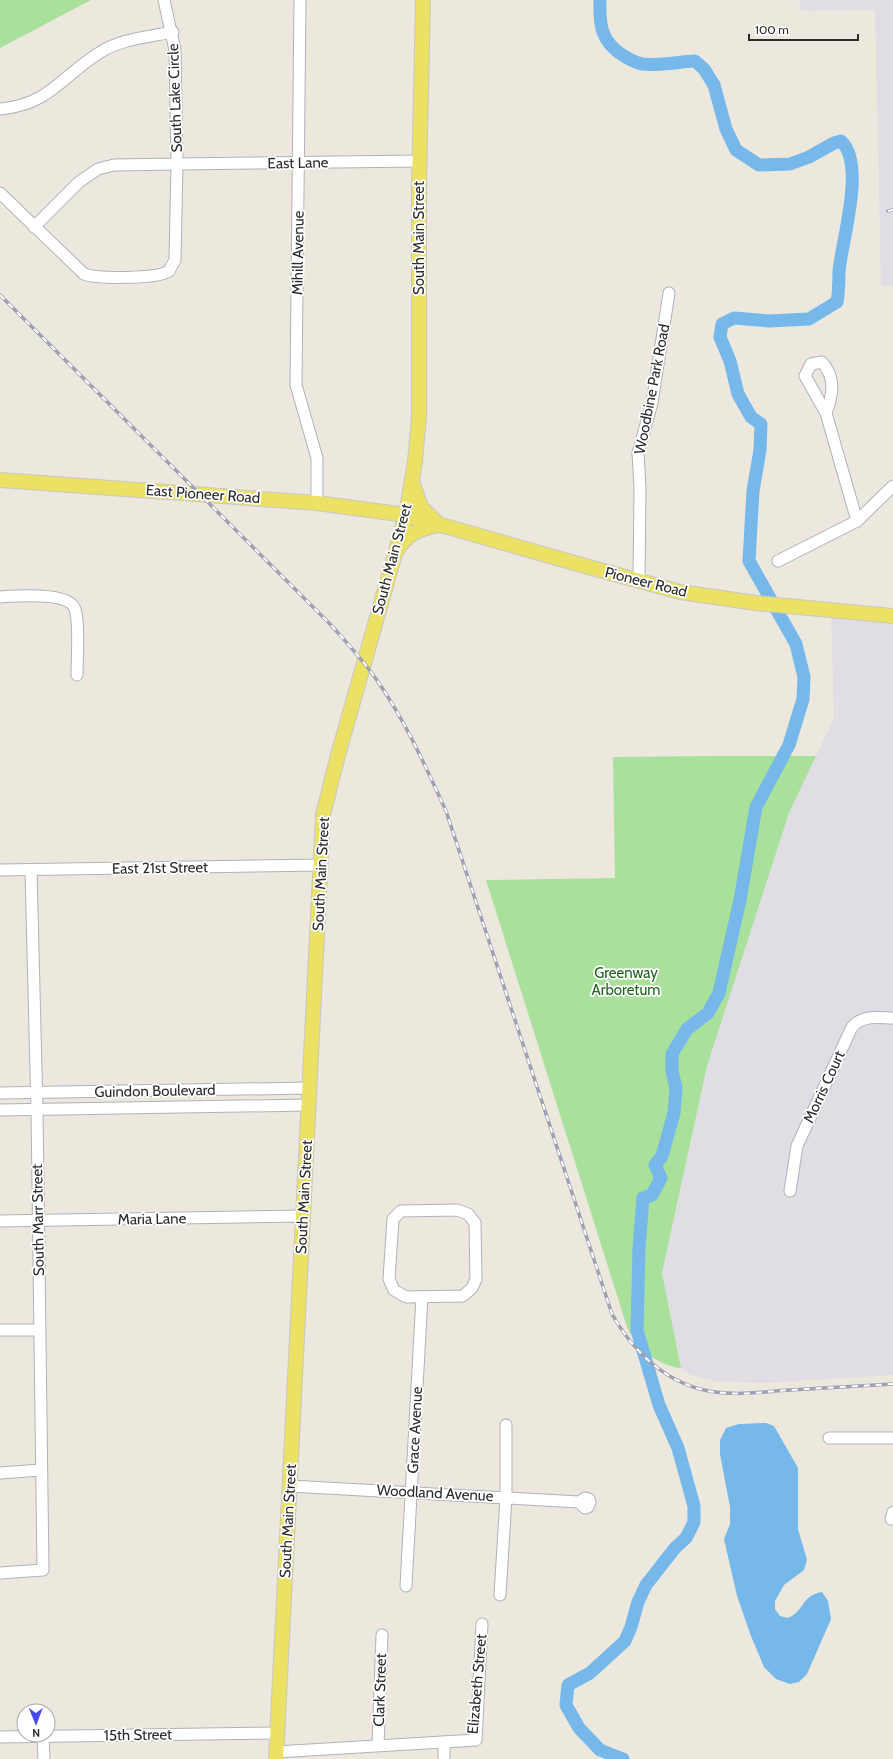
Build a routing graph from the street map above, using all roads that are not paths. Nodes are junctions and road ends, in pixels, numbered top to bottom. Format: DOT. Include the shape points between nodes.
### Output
graph roads {
  1 [pos="164,0"];
  2 [pos="300,0"];
  3 [pos="423,0"];
  4 [pos="172,32"];
  5 [pos="0,108"];
  6 [pos="419,161"];
  7 [pos="298,163"];
  8 [pos="177,164"];
  9 [pos="0,193"];
  10 [pos="34,227"];
  11 [pos="669,293"];
  12 [pos="826,413"];
  13 [pos="412,479"];
  14 [pos="0,480"];
  15 [pos="893,486"];
  16 [pos="316,502"];
  17 [pos="406,515"];
  18 [pos="857,522"];
  19 [pos="439,525"];
  20 [pos="395,552"];
  21 [pos="778,561"];
  22 [pos="639,581"];
  23 [pos="0,596"];
  24 [pos="893,616"];
  25 [pos="78,675"];
  26 [pos="321,865"];
  27 [pos="0,870"];
  28 [pos="31,870"];
  29 [pos="893,1018"];
  30 [pos="310,1088"];
  31 [pos="37,1092"];
  32 [pos="0,1093"];
  33 [pos="309,1105"];
  34 [pos="0,1110"];
  35 [pos="37,1110"];
  36 [pos="790,1191"];
  37 [pos="304,1216"];
  38 [pos="0,1221"];
  39 [pos="37,1221"];
  40 [pos="422,1297"];
  41 [pos="0,1330"];
  42 [pos="39,1330"];
  43 [pos="506,1425"];
  44 [pos="829,1438"];
  45 [pos="893,1438"];
  46 [pos="41,1470"];
  47 [pos="0,1473"];
  48 [pos="290,1486"];
  49 [pos="411,1492"];
  50 [pos="506,1497"];
  51 [pos="580,1502"];
  52 [pos="0,1573"];
  53 [pos="406,1586"];
  54 [pos="500,1594"];
  55 [pos="482,1624"];
  56 [pos="382,1635"];
  57 [pos="277,1733"];
  58 [pos="0,1737"];
  59 [pos="16,1737"];
  60 [pos="56,1737"];
  61 [pos="444,1742"];
  62 [pos="43,1743"];
  63 [pos="378,1745"];
  64 [pos="276,1756"];
  65 [pos="44,1759"];
  66 [pos="444,1759"];
  1 -- 4 [label="street"];
  2 -- 7 [label="street, Mihill Avenue"];
  3 -- 6 [label="main road, South Main Street"];
  4 -- 5 [label="street, South Lake Circle" via="108,48 43,96 23,105"];
  4 -- 8 [label="street, South Lake Circle" via="176,65"];
  6 -- 7 [label="street, East Lane"];
  6 -- 13 [label="main road, South Main Street" via="419,417"];
  7 -- 8 [label="street, East Lane"];
  7 -- 16 [label="street, Mihill Avenue" via="296,384 317,458"];
  8 -- 10 [label="street, South Lake Circle" via="114,165 98,169 79,182"];
  8 -- 10 [label="street, South Lake Circle" via="175,260 172,268 165,274 102,277 84,274"];
  9 -- 10 [label="street, South Lake Circle"];
  11 -- 22 [label="street, Woodbine Park Road" via="651,408 638,455"];
  12 -- 18 [label="street"];
  13 -- 17 [label="main road, South Main Street"];
  13 -- 19 [label="main road" via="421,507"];
  14 -- 16 [label="main road, East Pioneer Road"];
  15 -- 18 [label="street"];
  16 -- 17 [label="main road, East Pioneer Road"];
  17 -- 19 [label="main road, Pioneer Road"];
  17 -- 20 [label="main road, South Main Street"];
  18 -- 21 [label="street"];
  19 -- 20 [label="main road" via="409,535"];
  19 -- 22 [label="main road, Pioneer Road"];
  20 -- 26 [label="main road, South Main Street" via="330,785 323,815"];
  22 -- 24 [label="main road, Pioneer Road" via="691,594"];
  23 -- 25 [label="street" via="50,597 66,600 73,605 76,613"];
  26 -- 28 [label="street, East 21st Street"];
  26 -- 30 [label="main road, South Main Street"];
  27 -- 28 [label="street, East 21st Street"];
  28 -- 31 [label="street, South Marr Street"];
  29 -- 36 [label="street, Morris Court" via="864,1018 851,1029 797,1146"];
  30 -- 31 [label="street, Guindon Boulevard"];
  30 -- 33 [label="main road, South Main Street"];
  31 -- 32 [label="street, Guindon Boulevard"];
  31 -- 35 [label="street, South Marr Street"];
  33 -- 35 [label="street, Guindon Boulevard"];
  33 -- 37 [label="main road, South Main Street"];
  34 -- 35 [label="street, Guindon Boulevard"];
  35 -- 39 [label="street, South Marr Street"];
  37 -- 39 [label="street, Maria Lane"];
  37 -- 48 [label="main road, South Main Street"];
  38 -- 39 [label="street, Maria Lane"];
  39 -- 42 [label="street, South Marr Street"];
  40 -- 40 [label="street" via="464,1296 472,1288 476,1279 475,1223 468,1214 457,1210 401,1211 393,1219 390,1279 394,1290 406,1296"];
  40 -- 49 [label="street, Grace Avenue"];
  41 -- 42 [label="street"];
  42 -- 46 [label="street, South Marr Street"];
  43 -- 50 [label="street"];
  44 -- 45 [label="street"];
  46 -- 47 [label="street"];
  46 -- 52 [label="street, South Marr Street" via="43,1570"];
  48 -- 49 [label="street, Woodland Avenue"];
  48 -- 57 [label="main road, South Main Street"];
  49 -- 50 [label="street, Woodland Avenue"];
  49 -- 53 [label="street, Grace Avenue"];
  50 -- 51 [label="street, Woodland Avenue"];
  50 -- 54 [label="street"];
  55 -- 61 [label="street, Elizabeth Street" via="476,1740"];
  56 -- 63 [label="street, Clark Street"];
  57 -- 60 [label="street, 15th Street"];
  57 -- 64 [label="main road, South Main Street"];
  58 -- 59 [label="street, 15th Street"];
  61 -- 63 [label="street"];
  61 -- 66 [label="street"];
  62 -- 65 [label="street"];
  63 -- 64 [label="street"];
}
